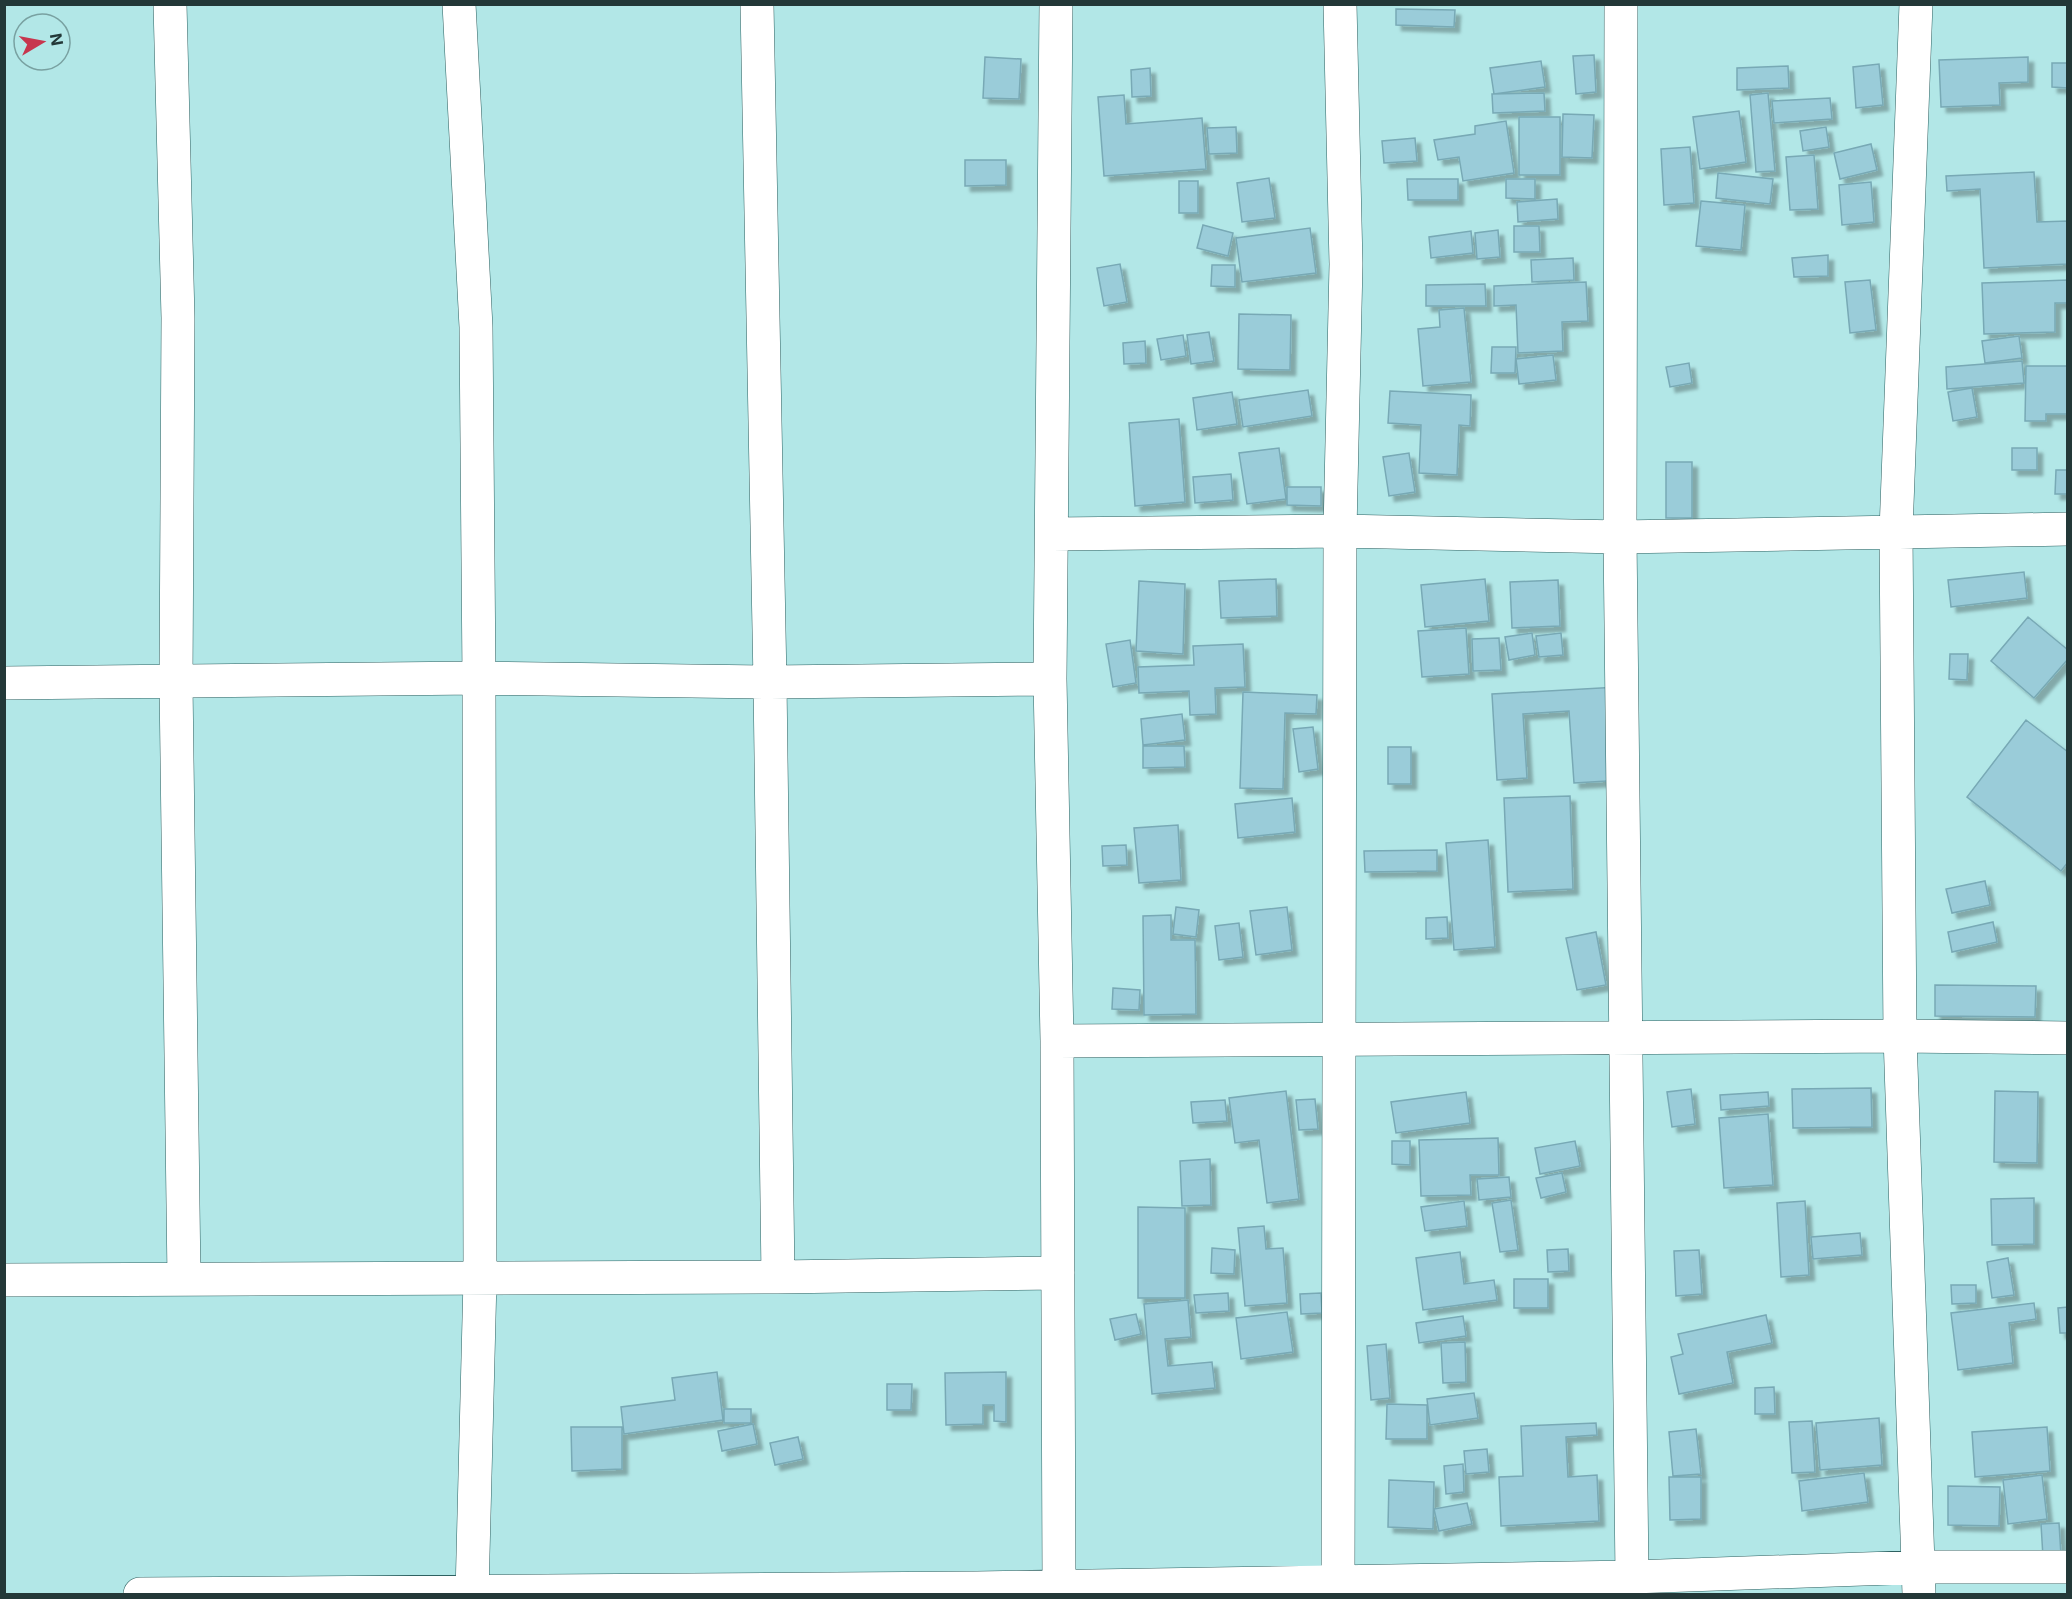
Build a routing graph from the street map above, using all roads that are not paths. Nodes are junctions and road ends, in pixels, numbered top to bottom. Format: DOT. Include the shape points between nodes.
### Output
graph roads {
  1 [pos="170,4"];
  2 [pos="459,4"];
  3 [pos="757,4"];
  4 [pos="1056,4"];
  5 [pos="1340,4"];
  6 [pos="1621,4"];
  7 [pos="1916,4"];
  8 [pos="2067,529"];
  9 [pos="1340,531"];
  10 [pos="1896,531"];
  11 [pos="1052,534"];
  12 [pos="1620,537"];
  13 [pos="479,678"];
  14 [pos="1050,679"];
  15 [pos="770,682"];
  16 [pos="4,683"];
  17 [pos="176,683"];
  18 [pos="1900,1036"];
  19 [pos="2067,1038"];
  20 [pos="1340,1039"];
  21 [pos="1625,1039"];
  22 [pos="1057,1041"];
  23 [pos="1058,1273"];
  24 [pos="778,1277"];
  25 [pos="184,1279"];
  26 [pos="480,1279"];
  27 [pos="4,1280"];
  28 [pos="2067,1567"];
  29 [pos="1632,1577"];
  30 [pos="1919,1581"];
  31 [pos="1059,1585"];
  32 [pos="1338,1588"];
  33 [pos="974,1591"];
  34 [pos="472,1593"];
  35 [pos="140,1594"];
  1 -- 17 [label="street" via="178,318"];
  2 -- 13 [label="street" via="476,327"];
  3 -- 15 [label="street"];
  4 -- 11 [label="street"];
  5 -- 9 [label="street" via="1346,264"];
  6 -- 12 [label="street"];
  7 -- 10 [label="street"];
  8 -- 10 [label="street"];
  9 -- 11 [label="street"];
  9 -- 12 [label="street"];
  9 -- 20 [label="street"];
  10 -- 12 [label="street"];
  10 -- 18 [label="street"];
  11 -- 14 [label="street"];
  12 -- 21 [label="street"];
  13 -- 15 [label="street"];
  13 -- 17 [label="street"];
  13 -- 26 [label="street"];
  14 -- 15 [label="street"];
  14 -- 22 [label="street"];
  15 -- 24 [label="street"];
  16 -- 17 [label="street"];
  17 -- 25 [label="street"];
  18 -- 19 [label="street"];
  18 -- 21 [label="street"];
  18 -- 30 [label="street"];
  20 -- 21 [label="street"];
  20 -- 22 [label="street"];
  20 -- 32 [label="street"];
  21 -- 29 [label="street"];
  22 -- 23 [label="street"];
  23 -- 24 [label="street"];
  23 -- 31 [label="street"];
  24 -- 26 [label="street"];
  25 -- 26 [label="street"];
  25 -- 27 [label="street"];
  26 -- 34 [label="street"];
  28 -- 30 [label="street"];
  29 -- 30 [label="street"];
  29 -- 32 [label="street"];
  31 -- 32 [label="street"];
  31 -- 33 [label="street"];
  33 -- 34 [label="street"];
  34 -- 35 [label="street"];
}
